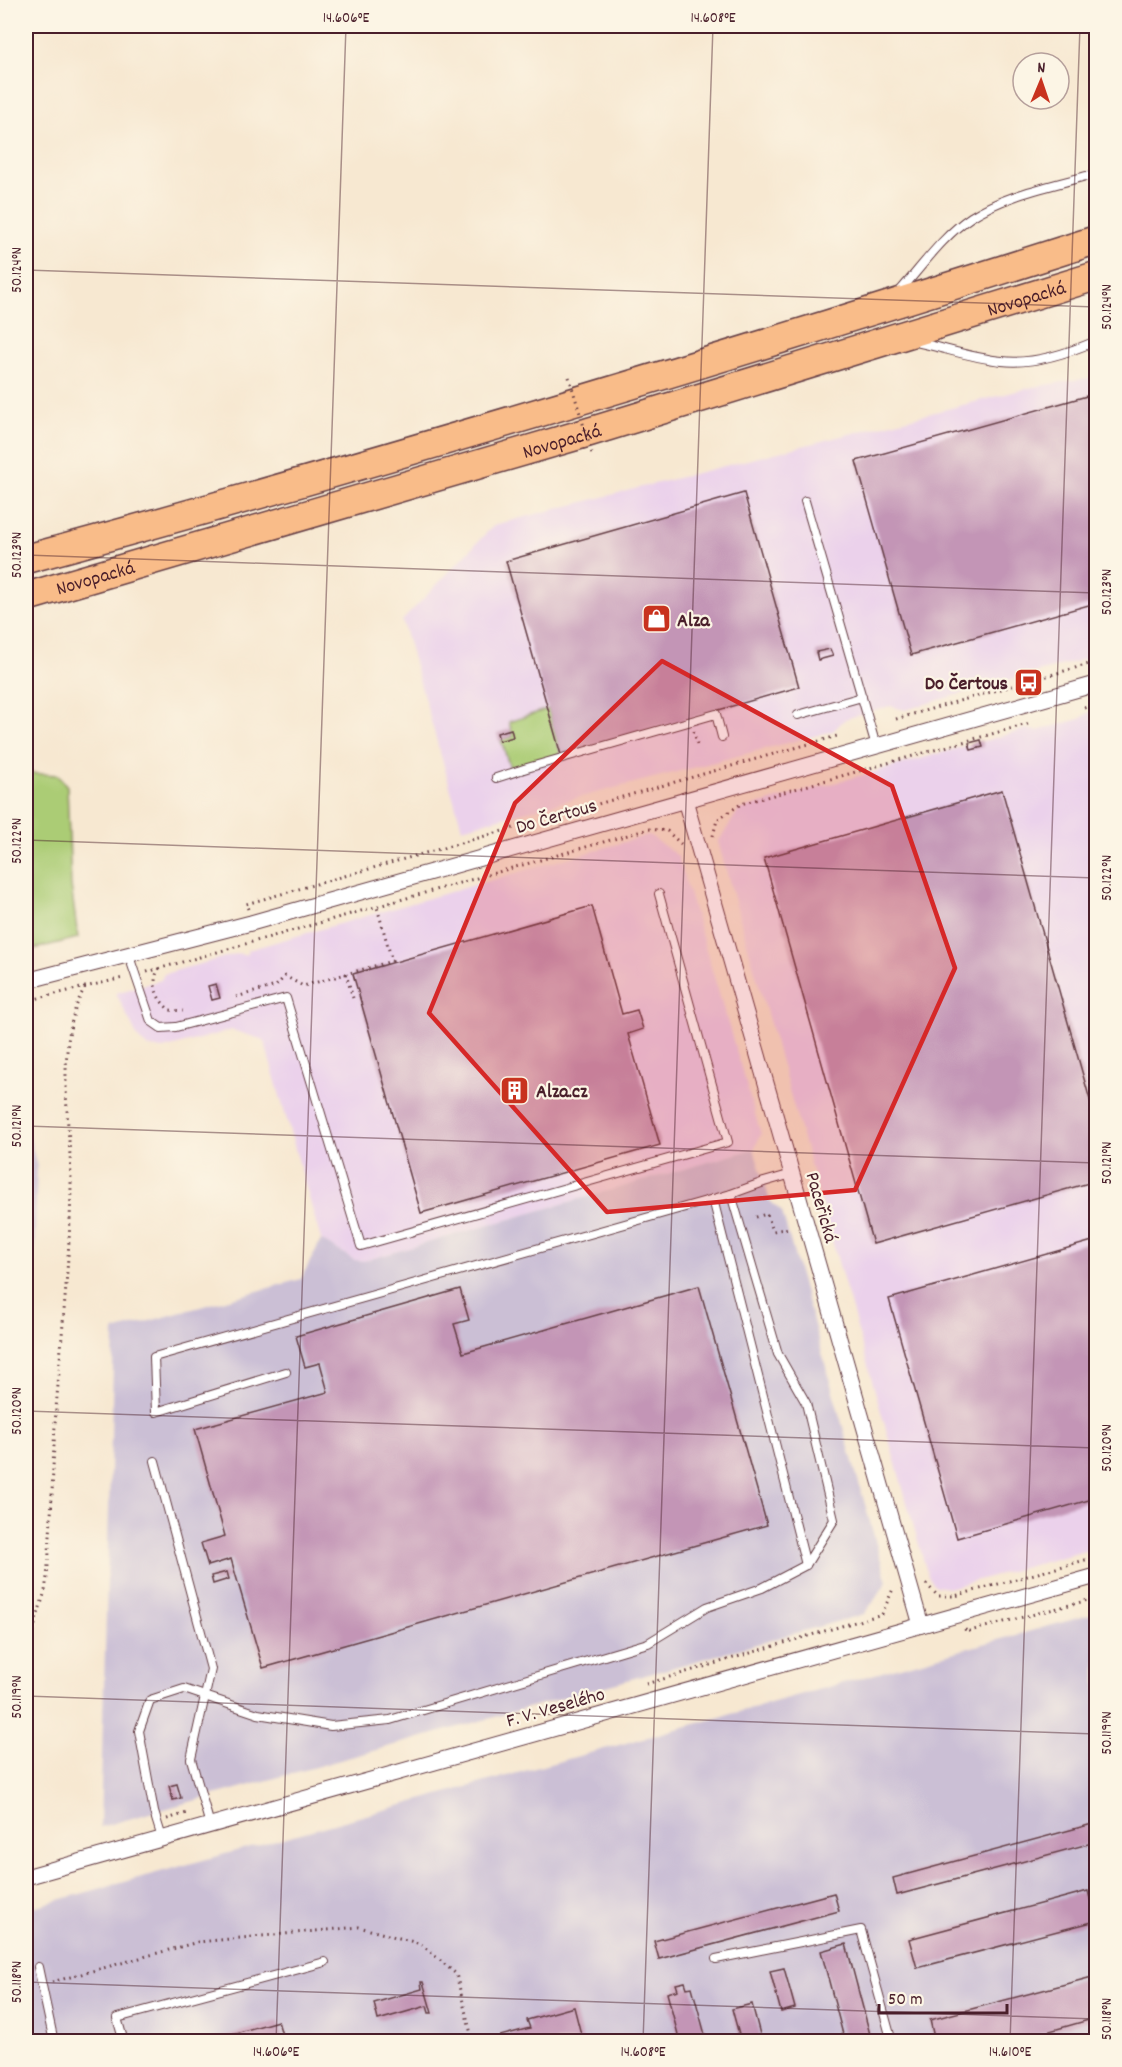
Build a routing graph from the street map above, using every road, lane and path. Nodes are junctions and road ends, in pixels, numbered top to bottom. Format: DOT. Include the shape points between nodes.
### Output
graph roads {
  1 [pos="1096,177"];
  2 [pos="1096,240"];
  3 [pos="1096,276"];
  4 [pos="887,307"];
  5 [pos="897,338"];
  6 [pos="1096,341"];
  7 [pos="569,377"];
  8 [pos="593,457"];
  9 [pos="805,501"];
  10 [pos="26,559"];
  11 [pos="26,597"];
  12 [pos="1096,662"];
  13 [pos="1096,684"];
  14 [pos="862,697"];
  15 [pos="1096,704"];
  16 [pos="1083,708"];
  17 [pos="798,715"];
  18 [pos="896,719"];
  19 [pos="1031,723"];
  20 [pos="837,736"];
  21 [pos="722,737"];
  22 [pos="876,746"];
  23 [pos="496,778"];
  24 [pos="685,800"];
  25 [pos="696,840"];
  26 [pos="659,894"];
  27 [pos="377,907"];
  28 [pos="251,923"];
  29 [pos="129,956"];
  30 [pos="159,968"];
  31 [pos="346,974"];
  32 [pos="135,975"];
  33 [pos="26,981"];
  34 [pos="85,987"];
  35 [pos="232,998"];
  36 [pos="352,998"];
  37 [pos="26,1001"];
  38 [pos="187,1010"];
  39 [pos="792,1174"];
  40 [pos="731,1194"];
  41 [pos="713,1199"];
  42 [pos="756,1217"];
  43 [pos="792,1235"];
  44 [pos="286,1372"];
  45 [pos="155,1461"];
  46 [pos="1096,1557"];
  47 [pos="806,1565"];
  48 [pos="1096,1576"];
  49 [pos="910,1585"];
  50 [pos="921,1625"];
  51 [pos="26,1654"];
  52 [pos="637,1687"];
  53 [pos="205,1696"];
  54 [pos="204,1809"];
  55 [pos="157,1822"];
  56 [pos="210,1825"];
  57 [pos="162,1838"];
  58 [pos="26,1877"];
  59 [pos="716,1959"];
  60 [pos="325,1962"];
  61 [pos="38,1967"];
  62 [pos="42,1984"];
  63 [pos="54,2042"];
  64 [pos="124,2042"];
  65 [pos="473,2042"];
  66 [pos="892,2042"];
  1 -- 4 [label="lane" via="1012,198 969,218"];
  2 -- 4 [label="highway, Novopacká"];
  3 -- 5 [label="highway, Novopacká"];
  4 -- 10 [label="highway, Novopacká" via="577,402"];
  5 -- 6 [label="lane" via="1003,361 1057,355"];
  5 -- 11 [label="highway, Novopacká"];
  7 -- 8 [label="path, bridge"];
  9 -- 14 [label="lane"];
  12 -- 18 [label="path"];
  13 -- 22 [label="street, Do Čertous"];
  14 -- 17 [label="lane"];
  14 -- 22 [label="lane"];
  15 -- 16 [label="path"];
  19 -- 25 [label="path" via="741,804 717,820 713,836"];
  20 -- 28 [label="path" via="246,904"];
  21 -- 23 [label="lane" via="716,714"];
  22 -- 24 [label="street, Do Čertous"];
  24 -- 25 [label="street, Paceřická"];
  24 -- 28 [label="street, Do Čertous"];
  25 -- 27 [label="path" via="680,845 667,831 649,829"];
  25 -- 39 [label="street, Paceřická"];
  26 -- 32 [label="lane" via="729,1142 362,1246 286,998 161,1028 151,1021"];
  27 -- 30 [label="path"];
  27 -- 31 [label="path" via="392,961"];
  28 -- 29 [label="street, Do Čertous"];
  29 -- 32 [label="lane"];
  29 -- 33 [label="street, Do Čertous"];
  30 -- 32 [label="path"];
  30 -- 38 [label="path" via="155,982 159,999 170,1010"];
  31 -- 35 [label="path" via="303,987 285,976 276,986"];
  31 -- 36 [label="path"];
  32 -- 34 [label="path"];
  34 -- 37 [label="path"];
  34 -- 51 [label="path" via="74,1014 67,1069 71,1184 47,1577"];
  39 -- 40 [label="lane"];
  39 -- 49 [label="street, Paceřická"];
  40 -- 41 [label="lane"];
  40 -- 47 [label="lane" via="778,1354 806,1403 834,1520"];
  41 -- 44 [label="lane" via="154,1357 156,1412"];
  41 -- 47 [label="lane"];
  42 -- 43 [label="path" via="767,1214 773,1232 790,1227"];
  45 -- 53 [label="lane" via="211,1669"];
  46 -- 49 [label="path" via="955,1596 938,1596 922,1580"];
  47 -- 53 [label="lane" via="762,1588 707,1607 648,1643 390,1720 331,1726 258,1714"];
  48 -- 50 [label="street, F. V. Veselého"];
  49 -- 50 [label="street, Paceřická"];
  49 -- 52 [label="path" via="893,1589 882,1614"];
  50 -- 56 [label="street, F. V. Veselého"];
  53 -- 54 [label="lane" via="191,1759"];
  53 -- 55 [label="lane" via="184,1689 150,1700 139,1731"];
  54 -- 55 [label="path"];
  54 -- 56 [label="lane"];
  55 -- 57 [label="lane"];
  56 -- 57 [label="street, F. V. Veselého"];
  57 -- 58 [label="street, F. V. Veselého"];
  59 -- 66 [label="lane" via="861,1930"];
  60 -- 64 [label="lane" via="117,2018"];
  61 -- 62 [label="lane"];
  62 -- 63 [label="lane"];
  62 -- 65 [label="path" via="198,1942 359,1926 421,1944 456,1974"];
}
